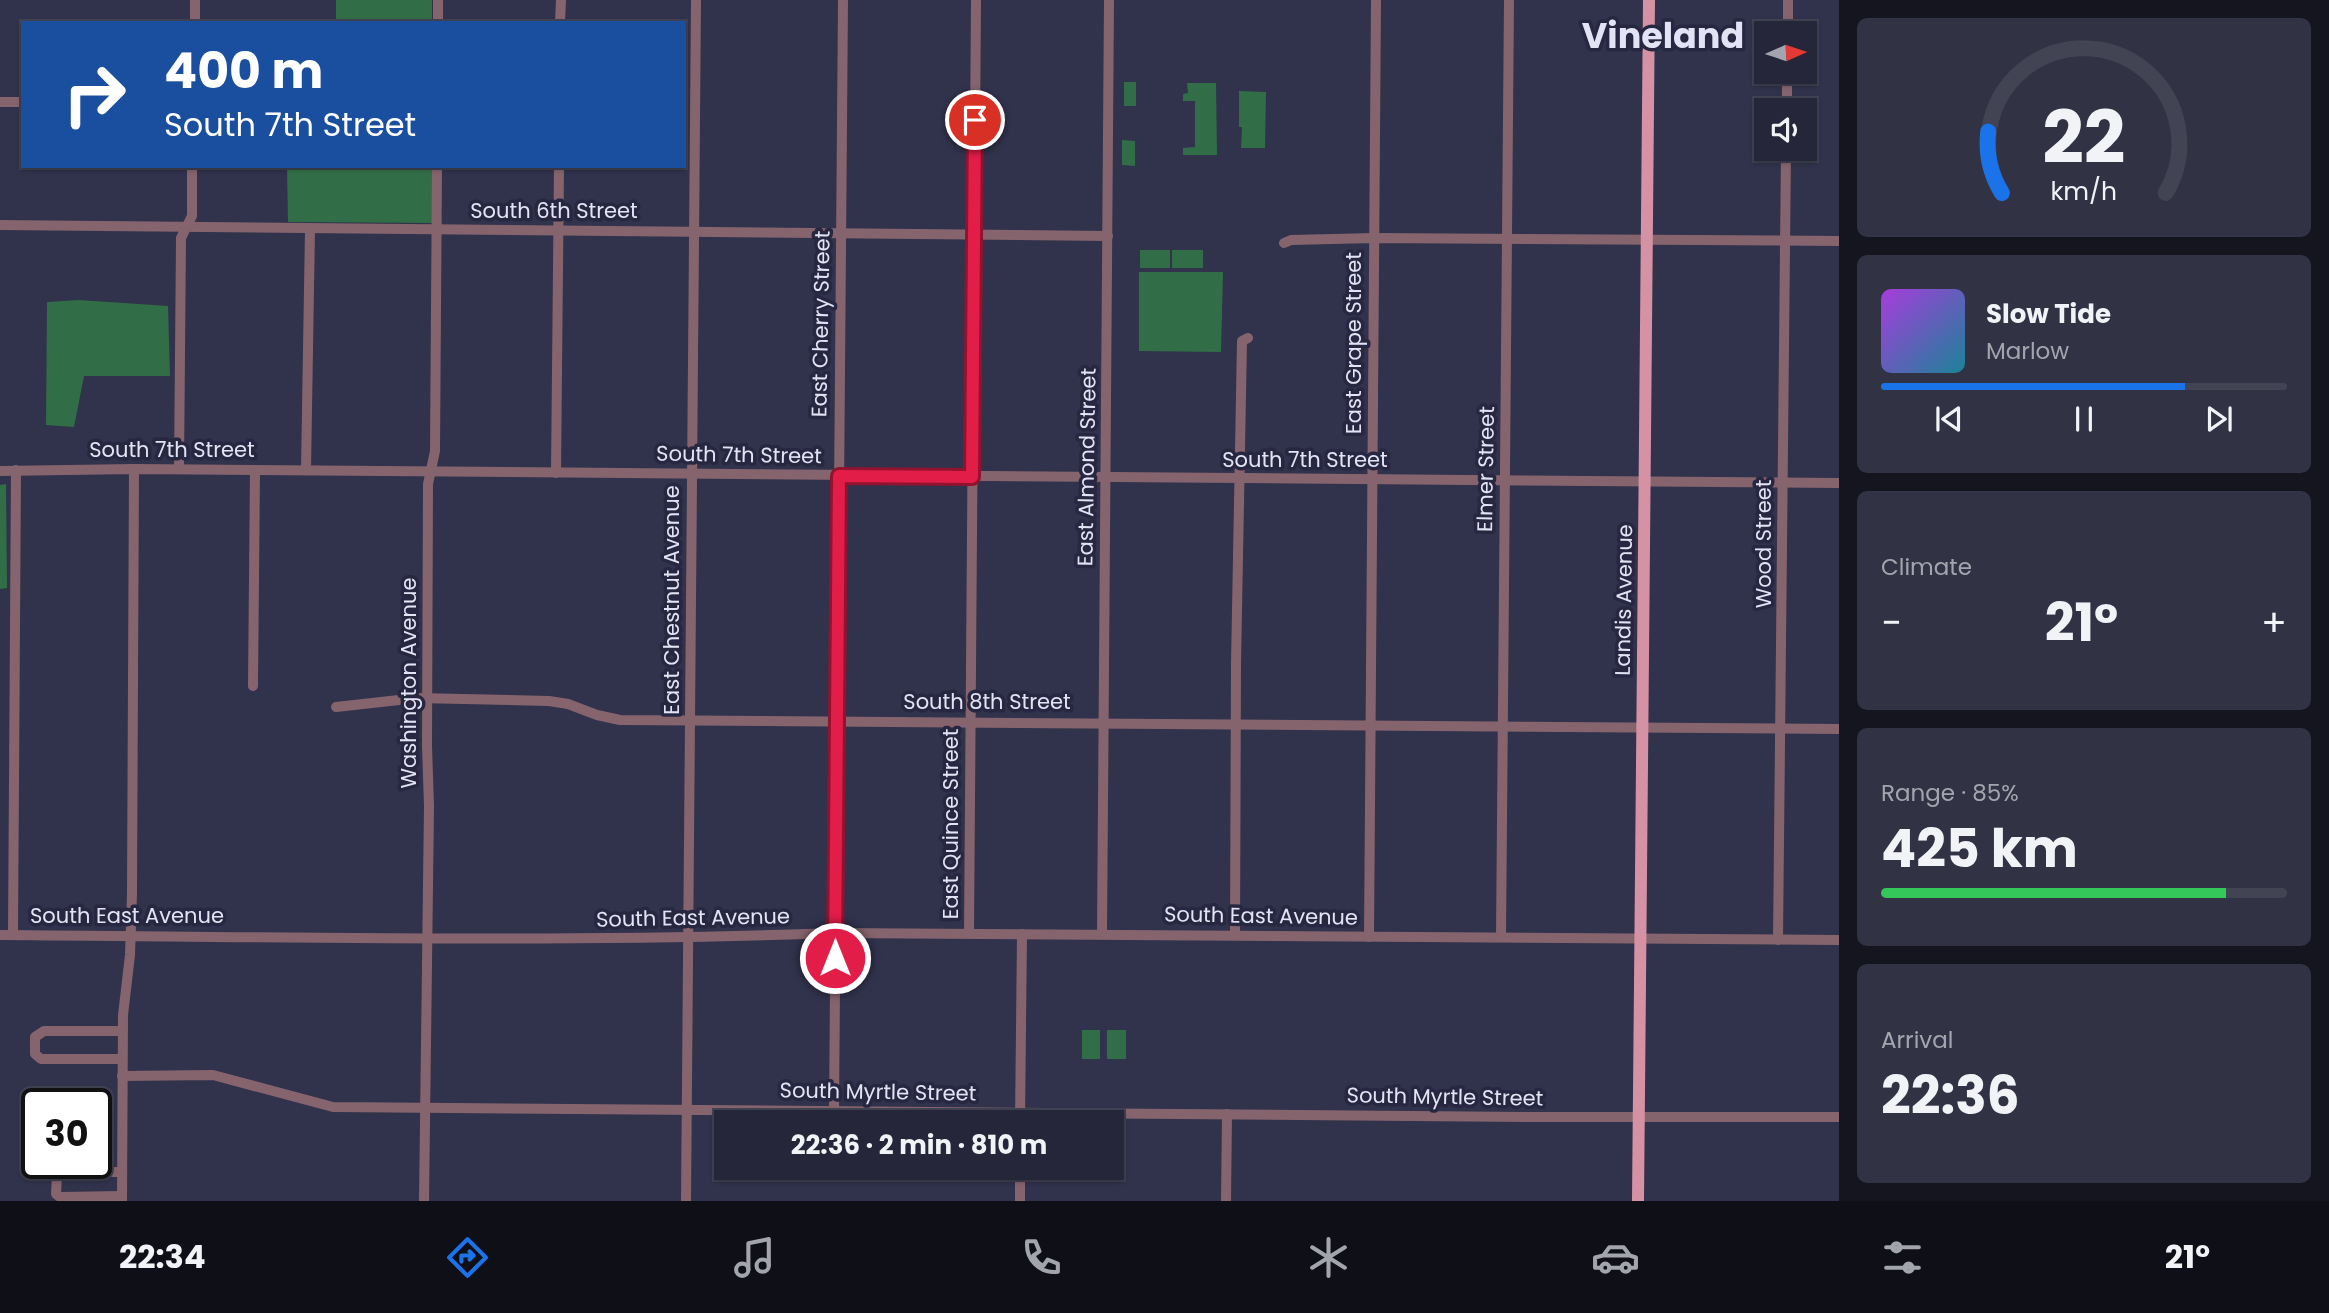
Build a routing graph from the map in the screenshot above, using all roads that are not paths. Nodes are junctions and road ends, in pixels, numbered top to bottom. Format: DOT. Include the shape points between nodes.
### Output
graph roads {
  1 [pos="195,0"];
  2 [pos="438,0"];
  3 [pos="561,0"];
  4 [pos="696,0"];
  5 [pos="843,0"];
  6 [pos="976,0"];
  7 [pos="1109,0"];
  8 [pos="1376,0"];
  9 [pos="1509,0"];
  10 [pos="1649,0"];
  11 [pos="1788,0"];
  12 [pos="195,21"];
  13 [pos="438,21"];
  14 [pos="560,21"];
  15 [pos="1788,21"];
  16 [pos="0,102"];
  17 [pos="21,102"];
  18 [pos="1786,161"];
  19 [pos="192,168"];
  20 [pos="437,168"];
  21 [pos="559,168"];
  22 [pos="0,226"];
  23 [pos="187,227"];
  24 [pos="310,229"];
  25 [pos="436,229"];
  26 [pos="558,230"];
  27 [pos="694,230"];
  28 [pos="842,233"];
  29 [pos="974,234"];
  30 [pos="1108,236"];
  31 [pos="1374,238"];
  32 [pos="1507,239"];
  33 [pos="1645,240"];
  34 [pos="1785,241"];
  35 [pos="1839,241"];
  36 [pos="1284,243"];
  37 [pos="1248,338"];
  38 [pos="134,469"];
  39 [pos="16,470"];
  40 [pos="179,470"];
  41 [pos="255,470"];
  42 [pos="306,470"];
  43 [pos="0,471"];
  44 [pos="432,472"];
  45 [pos="556,473"];
  46 [pos="692,473"];
  47 [pos="839,476"];
  48 [pos="972,477"];
  49 [pos="1105,478"];
  50 [pos="1239,479"];
  51 [pos="1372,480"];
  52 [pos="1505,481"];
  53 [pos="1645,482"];
  54 [pos="1783,483"];
  55 [pos="1839,483"];
  56 [pos="253,686"];
  57 [pos="427,698"];
  58 [pos="0,701"];
  59 [pos="13,701"];
  60 [pos="336,707"];
  61 [pos="690,719"];
  62 [pos="837,721"];
  63 [pos="970,722"];
  64 [pos="1104,723"];
  65 [pos="1237,724"];
  66 [pos="1370,725"];
  67 [pos="1503,726"];
  68 [pos="1641,728"];
  69 [pos="1782,728"];
  70 [pos="1839,729"];
  71 [pos="835,933"];
  72 [pos="970,933"];
  73 [pos="1022,933"];
  74 [pos="1102,934"];
  75 [pos="0,935"];
  76 [pos="13,935"];
  77 [pos="130,935"];
  78 [pos="1235,935"];
  79 [pos="1369,937"];
  80 [pos="1501,937"];
  81 [pos="688,938"];
  82 [pos="428,939"];
  83 [pos="1640,939"];
  84 [pos="1778,940"];
  85 [pos="1839,940"];
  86 [pos="123,1031"];
  87 [pos="122,1059"];
  88 [pos="122,1076"];
  89 [pos="425,1108"];
  90 [pos="687,1110"];
  91 [pos="714,1110"];
  92 [pos="834,1110"];
  93 [pos="1020,1110"];
  94 [pos="1227,1115"];
  95 [pos="1124,1116"];
  96 [pos="1839,1117"];
  97 [pos="1638,1118"];
  98 [pos="122,1172"];
  99 [pos="1020,1180"];
  100 [pos="122,1199"];
  101 [pos="424,1201"];
  102 [pos="686,1201"];
  103 [pos="1020,1201"];
  104 [pos="1226,1201"];
  105 [pos="1638,1201"];
  1 -- 12 [label="street"];
  2 -- 13 [label="street"];
  3 -- 14 [label="street"];
  4 -- 27 [label="street, East Chestnut Avenue"];
  5 -- 28 [label="street, East Cherry Street"];
  6 -- 29 [label="street, East Quince Street"];
  7 -- 30 [label="street, East Almond Street"];
  8 -- 31 [label="street, East Grape Street"];
  9 -- 32 [label="street, Elmer Street"];
  10 -- 33 [label="main road, Landis Avenue"];
  11 -- 15 [label="street"];
  16 -- 17 [label="street"];
  18 -- 34 [label="street, Wood Street"];
  19 -- 23 [label="street" via="192,216"];
  20 -- 25 [label="street, Washington Avenue"];
  21 -- 26 [label="street"];
  22 -- 23 [label="street, South 6th Street"];
  23 -- 24 [label="street, South 6th Street"];
  23 -- 40 [label="street" via="181,238"];
  24 -- 25 [label="street, South 6th Street"];
  24 -- 42 [label="street"];
  25 -- 26 [label="street, South 6th Street"];
  25 -- 44 [label="street, Washington Avenue"];
  26 -- 27 [label="street, South 6th Street"];
  26 -- 45 [label="street"];
  27 -- 28 [label="street, South 6th Street"];
  27 -- 46 [label="street, East Chestnut Avenue"];
  28 -- 29 [label="street, South 6th Street"];
  28 -- 47 [label="street, East Cherry Street"];
  29 -- 30 [label="street, South 6th Street"];
  29 -- 48 [label="street, East Quince Street"];
  30 -- 49 [label="street, East Almond Street"];
  31 -- 32 [label="street"];
  31 -- 36 [label="street"];
  31 -- 51 [label="street, East Grape Street"];
  32 -- 33 [label="street"];
  32 -- 52 [label="street, Elmer Street"];
  33 -- 34 [label="street"];
  33 -- 53 [label="main road, Landis Avenue"];
  34 -- 35 [label="street"];
  34 -- 54 [label="street, Wood Street"];
  37 -- 50 [label="street" via="1242,341"];
  38 -- 39 [label="street, South 7th Street"];
  38 -- 40 [label="street, South 7th Street"];
  38 -- 77 [label="street"];
  39 -- 43 [label="street, South 7th Street"];
  39 -- 59 [label="street"];
  40 -- 41 [label="street, South 7th Street"];
  41 -- 42 [label="street, South 7th Street"];
  41 -- 56 [label="street"];
  42 -- 44 [label="street, South 7th Street"];
  44 -- 45 [label="street, South 7th Street"];
  44 -- 57 [label="street, Washington Avenue" via="428,484"];
  45 -- 46 [label="street, South 7th Street"];
  46 -- 47 [label="street, South 7th Street"];
  46 -- 61 [label="street, East Chestnut Avenue"];
  47 -- 48 [label="street, South 7th Street"];
  47 -- 62 [label="street, East Cherry Street"];
  48 -- 49 [label="street, South 7th Street"];
  48 -- 63 [label="street, East Quince Street"];
  49 -- 50 [label="street, South 7th Street"];
  49 -- 64 [label="street, East Almond Street"];
  50 -- 51 [label="street, South 7th Street"];
  50 -- 65 [label="street"];
  51 -- 52 [label="street, South 7th Street"];
  51 -- 66 [label="street, East Grape Street"];
  52 -- 53 [label="street, South 7th Street"];
  52 -- 67 [label="street, Elmer Street"];
  53 -- 54 [label="street, South 7th Street"];
  53 -- 68 [label="main road, Landis Avenue"];
  54 -- 55 [label="street, South 7th Street"];
  54 -- 69 [label="street, Wood Street"];
  57 -- 60 [label="street, South 8th Street"];
  57 -- 61 [label="street, South 8th Street" via="549,701 620,720"];
  57 -- 82 [label="street, Washington Avenue"];
  58 -- 59 [label="street"];
  59 -- 76 [label="street"];
  61 -- 62 [label="street, South 8th Street"];
  61 -- 81 [label="street, East Chestnut Avenue"];
  62 -- 63 [label="street, South 8th Street"];
  62 -- 71 [label="street, East Cherry Street"];
  63 -- 64 [label="street, South 8th Street"];
  63 -- 72 [label="street, East Quince Street"];
  64 -- 65 [label="street, South 8th Street"];
  64 -- 74 [label="street, East Almond Street"];
  65 -- 66 [label="street, South 8th Street"];
  65 -- 78 [label="street"];
  66 -- 67 [label="street, South 8th Street"];
  66 -- 79 [label="street, East Grape Street"];
  67 -- 68 [label="street, South 8th Street"];
  67 -- 80 [label="street, Elmer Street"];
  68 -- 69 [label="street, South 8th Street"];
  68 -- 83 [label="main road, Landis Avenue"];
  69 -- 70 [label="street, South 8th Street"];
  69 -- 84 [label="street, Wood Street"];
  71 -- 72 [label="street, South East Avenue"];
  71 -- 81 [label="street, South East Avenue"];
  71 -- 92 [label="street, East Cherry Street"];
  72 -- 73 [label="street, South East Avenue"];
  73 -- 74 [label="street, South East Avenue"];
  73 -- 93 [label="street"];
  74 -- 78 [label="street, South East Avenue"];
  75 -- 76 [label="street, South East Avenue"];
  76 -- 77 [label="street, South East Avenue"];
  77 -- 82 [label="street, South East Avenue"];
  77 -- 86 [label="street"];
  78 -- 79 [label="street, South East Avenue"];
  79 -- 80 [label="street, South East Avenue"];
  80 -- 83 [label="street, South East Avenue"];
  81 -- 82 [label="street, South East Avenue"];
  81 -- 90 [label="street, East Chestnut Avenue"];
  82 -- 89 [label="street, Washington Avenue"];
  83 -- 84 [label="street, South East Avenue"];
  83 -- 97 [label="main road, Landis Avenue"];
  84 -- 85 [label="street, South East Avenue"];
  86 -- 87 [label="street"];
  86 -- 87 [label="street" via="44,1031 34,1046 41,1059"];
  87 -- 88 [label="street"];
  88 -- 89 [label="street, South Myrtle Street" via="213,1075 323,1105"];
  88 -- 98 [label="street"];
  89 -- 90 [label="street, South Myrtle Street"];
  89 -- 101 [label="street, Washington Avenue"];
  90 -- 91 [label="street, South Myrtle Street"];
  90 -- 102 [label="street, East Chestnut Avenue"];
  94 -- 95 [label="street, South Myrtle Street"];
  94 -- 97 [label="street, South Myrtle Street"];
  94 -- 104 [label="street"];
  96 -- 97 [label="street, South Myrtle Street"];
  97 -- 105 [label="main road, Landis Avenue"];
  98 -- 100 [label="street"];
  98 -- 100 [label="street" via="63,1172 57,1175 56,1194"];
  99 -- 103 [label="street"];
}
